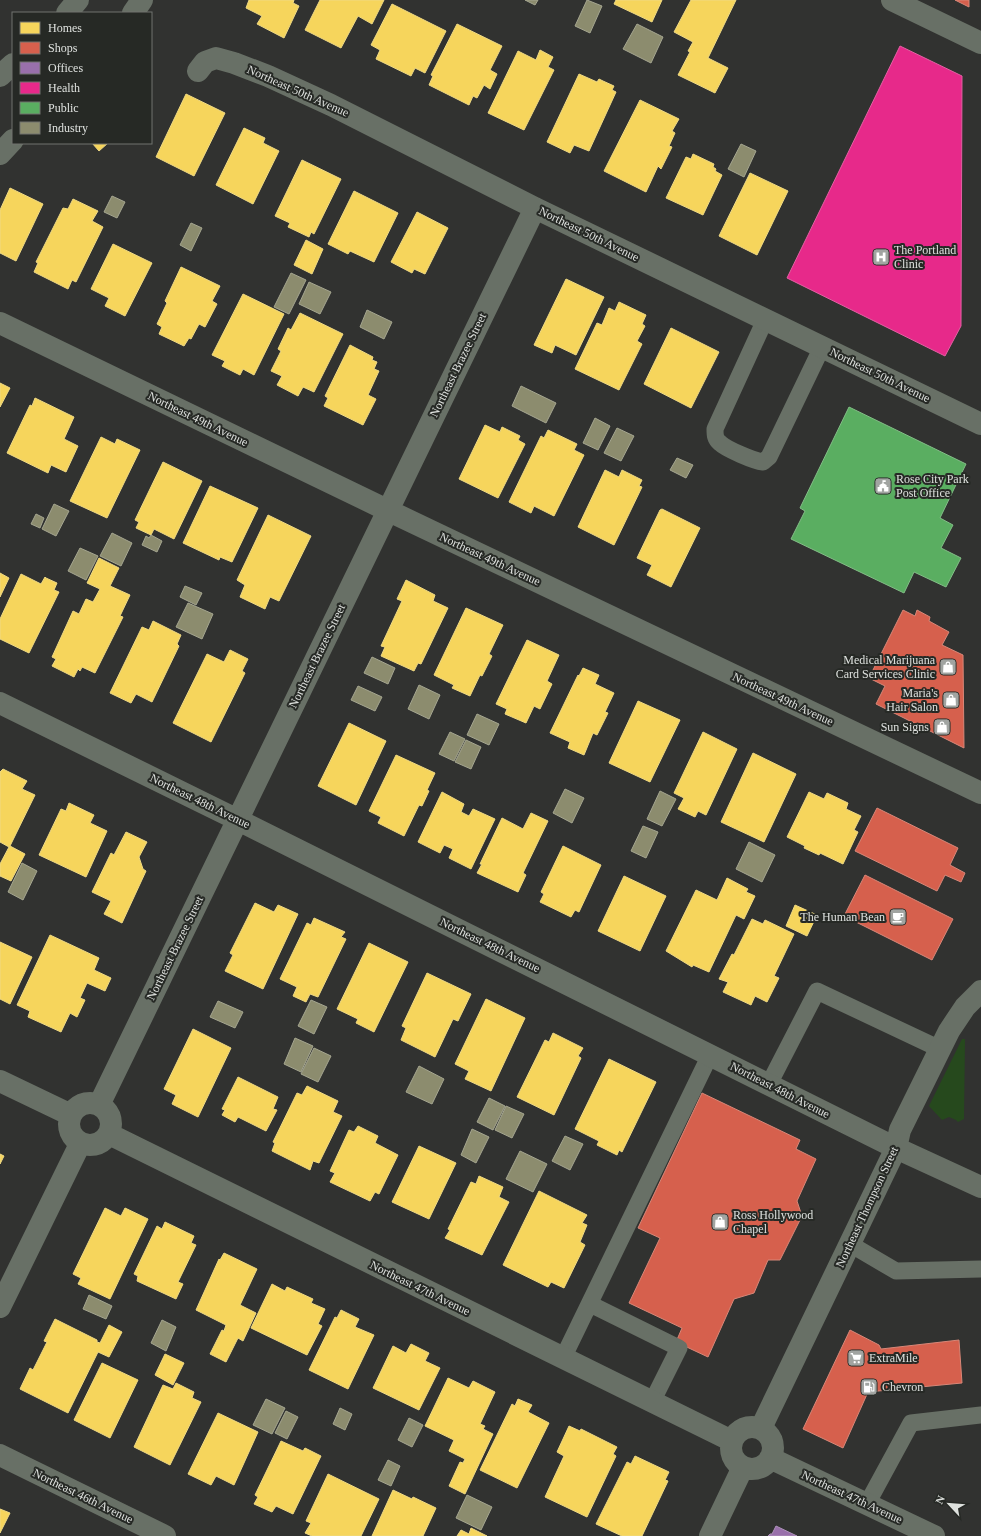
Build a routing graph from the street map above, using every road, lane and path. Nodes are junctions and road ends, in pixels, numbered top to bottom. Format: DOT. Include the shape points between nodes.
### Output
graph roads {
  1 [pos="78,0"];
  2 [pos="142,0"];
  3 [pos="892,0"];
  4 [pos="68,12"];
  5 [pos="134,12"];
  6 [pos="981,43"];
  7 [pos="12,65"];
  8 [pos="198,71"];
  9 [pos="0,76"];
  10 [pos="12,141"];
  11 [pos="0,154"];
  12 [pos="535,208"];
  13 [pos="765,320"];
  14 [pos="0,324"];
  15 [pos="822,347"];
  16 [pos="981,424"];
  17 [pos="387,510"];
  18 [pos="0,703"];
  19 [pos="981,793"];
  20 [pos="238,820"];
  21 [pos="981,991"];
  22 [pos="940,1049"];
  23 [pos="710,1055"];
  24 [pos="0,1081"];
  25 [pos="769,1084"];
  26 [pos="98,1105"];
  27 [pos="71,1115"];
  28 [pos="108,1134"];
  29 [pos="80,1144"];
  30 [pos="896,1148"];
  31 [pos="981,1187"];
  32 [pos="850,1244"];
  33 [pos="981,1268"];
  34 [pos="590,1304"];
  35 [pos="0,1307"];
  36 [pos="563,1358"];
  37 [pos="652,1402"];
  38 [pos="981,1415"];
  39 [pos="761,1428"];
  40 [pos="732,1441"];
  41 [pos="0,1455"];
  42 [pos="770,1458"];
  43 [pos="743,1467"];
  44 [pos="867,1504"];
  45 [pos="165,1536"];
  46 [pos="710,1536"];
  47 [pos="934,1536"];
  1 -- 4 [label="street"];
  2 -- 5 [label="street"];
  3 -- 6 [label="street"];
  7 -- 9 [label="street"];
  8 -- 12 [label="street, Northeast 50th Avenue" via="205,62 216,58 268,76"];
  10 -- 11 [label="street"];
  12 -- 13 [label="street, Northeast 50th Avenue"];
  12 -- 17 [label="street, Northeast Brazee Street"];
  13 -- 15 [label="street, Northeast 50th Avenue"];
  13 -- 15 [label="lane" via="715,429 715,437 720,444 755,461 763,462 769,457"];
  14 -- 17 [label="street, Northeast 49th Avenue"];
  15 -- 16 [label="street, Northeast 50th Avenue"];
  17 -- 19 [label="street, Northeast 49th Avenue"];
  17 -- 20 [label="street, Northeast Brazee Street"];
  18 -- 20 [label="street, Northeast 48th Avenue"];
  20 -- 23 [label="street, Northeast 48th Avenue"];
  20 -- 26 [label="street, Northeast Brazee Street"];
  21 -- 22 [label="street, Northeast Thompson Street" via="956,1019"];
  22 -- 25 [label="lane" via="817,991"];
  22 -- 30 [label="street, Northeast Thompson Street" via="900,1130"];
  23 -- 25 [label="street, Northeast 48th Avenue"];
  23 -- 34 [label="lane"];
  24 -- 27 [label="street"];
  25 -- 30 [label="street, Northeast 48th Avenue"];
  26 -- 27 [label="street" via="81,1105"];
  26 -- 28 [label="street" via="110,1116"];
  27 -- 29 [label="street" via="69,1130"];
  28 -- 29 [label="street" via="99,1144"];
  28 -- 36 [label="street, Northeast 47th Avenue"];
  29 -- 35 [label="street"];
  30 -- 31 [label="street, Northeast 48th Avenue"];
  30 -- 32 [label="street, Northeast Thompson Street"];
  32 -- 33 [label="lane" via="896,1271"];
  32 -- 39 [label="street, Northeast Thompson Street"];
  34 -- 36 [label="lane"];
  34 -- 37 [label="lane" via="679,1348"];
  36 -- 37 [label="street, Northeast 47th Avenue"];
  37 -- 40 [label="street, Northeast 47th Avenue"];
  38 -- 44 [label="lane" via="911,1423"];
  39 -- 40 [label="street" via="745,1428 738,1432"];
  39 -- 42 [label="street" via="771,1439"];
  40 -- 43 [label="street" via="732,1456"];
  41 -- 45 [label="street, Northeast 46th Avenue"];
  42 -- 43 [label="street" via="766,1464 756,1468"];
  42 -- 44 [label="street, Northeast 47th Avenue"];
  43 -- 46 [label="street"];
  44 -- 47 [label="street, Northeast 47th Avenue"];
}
